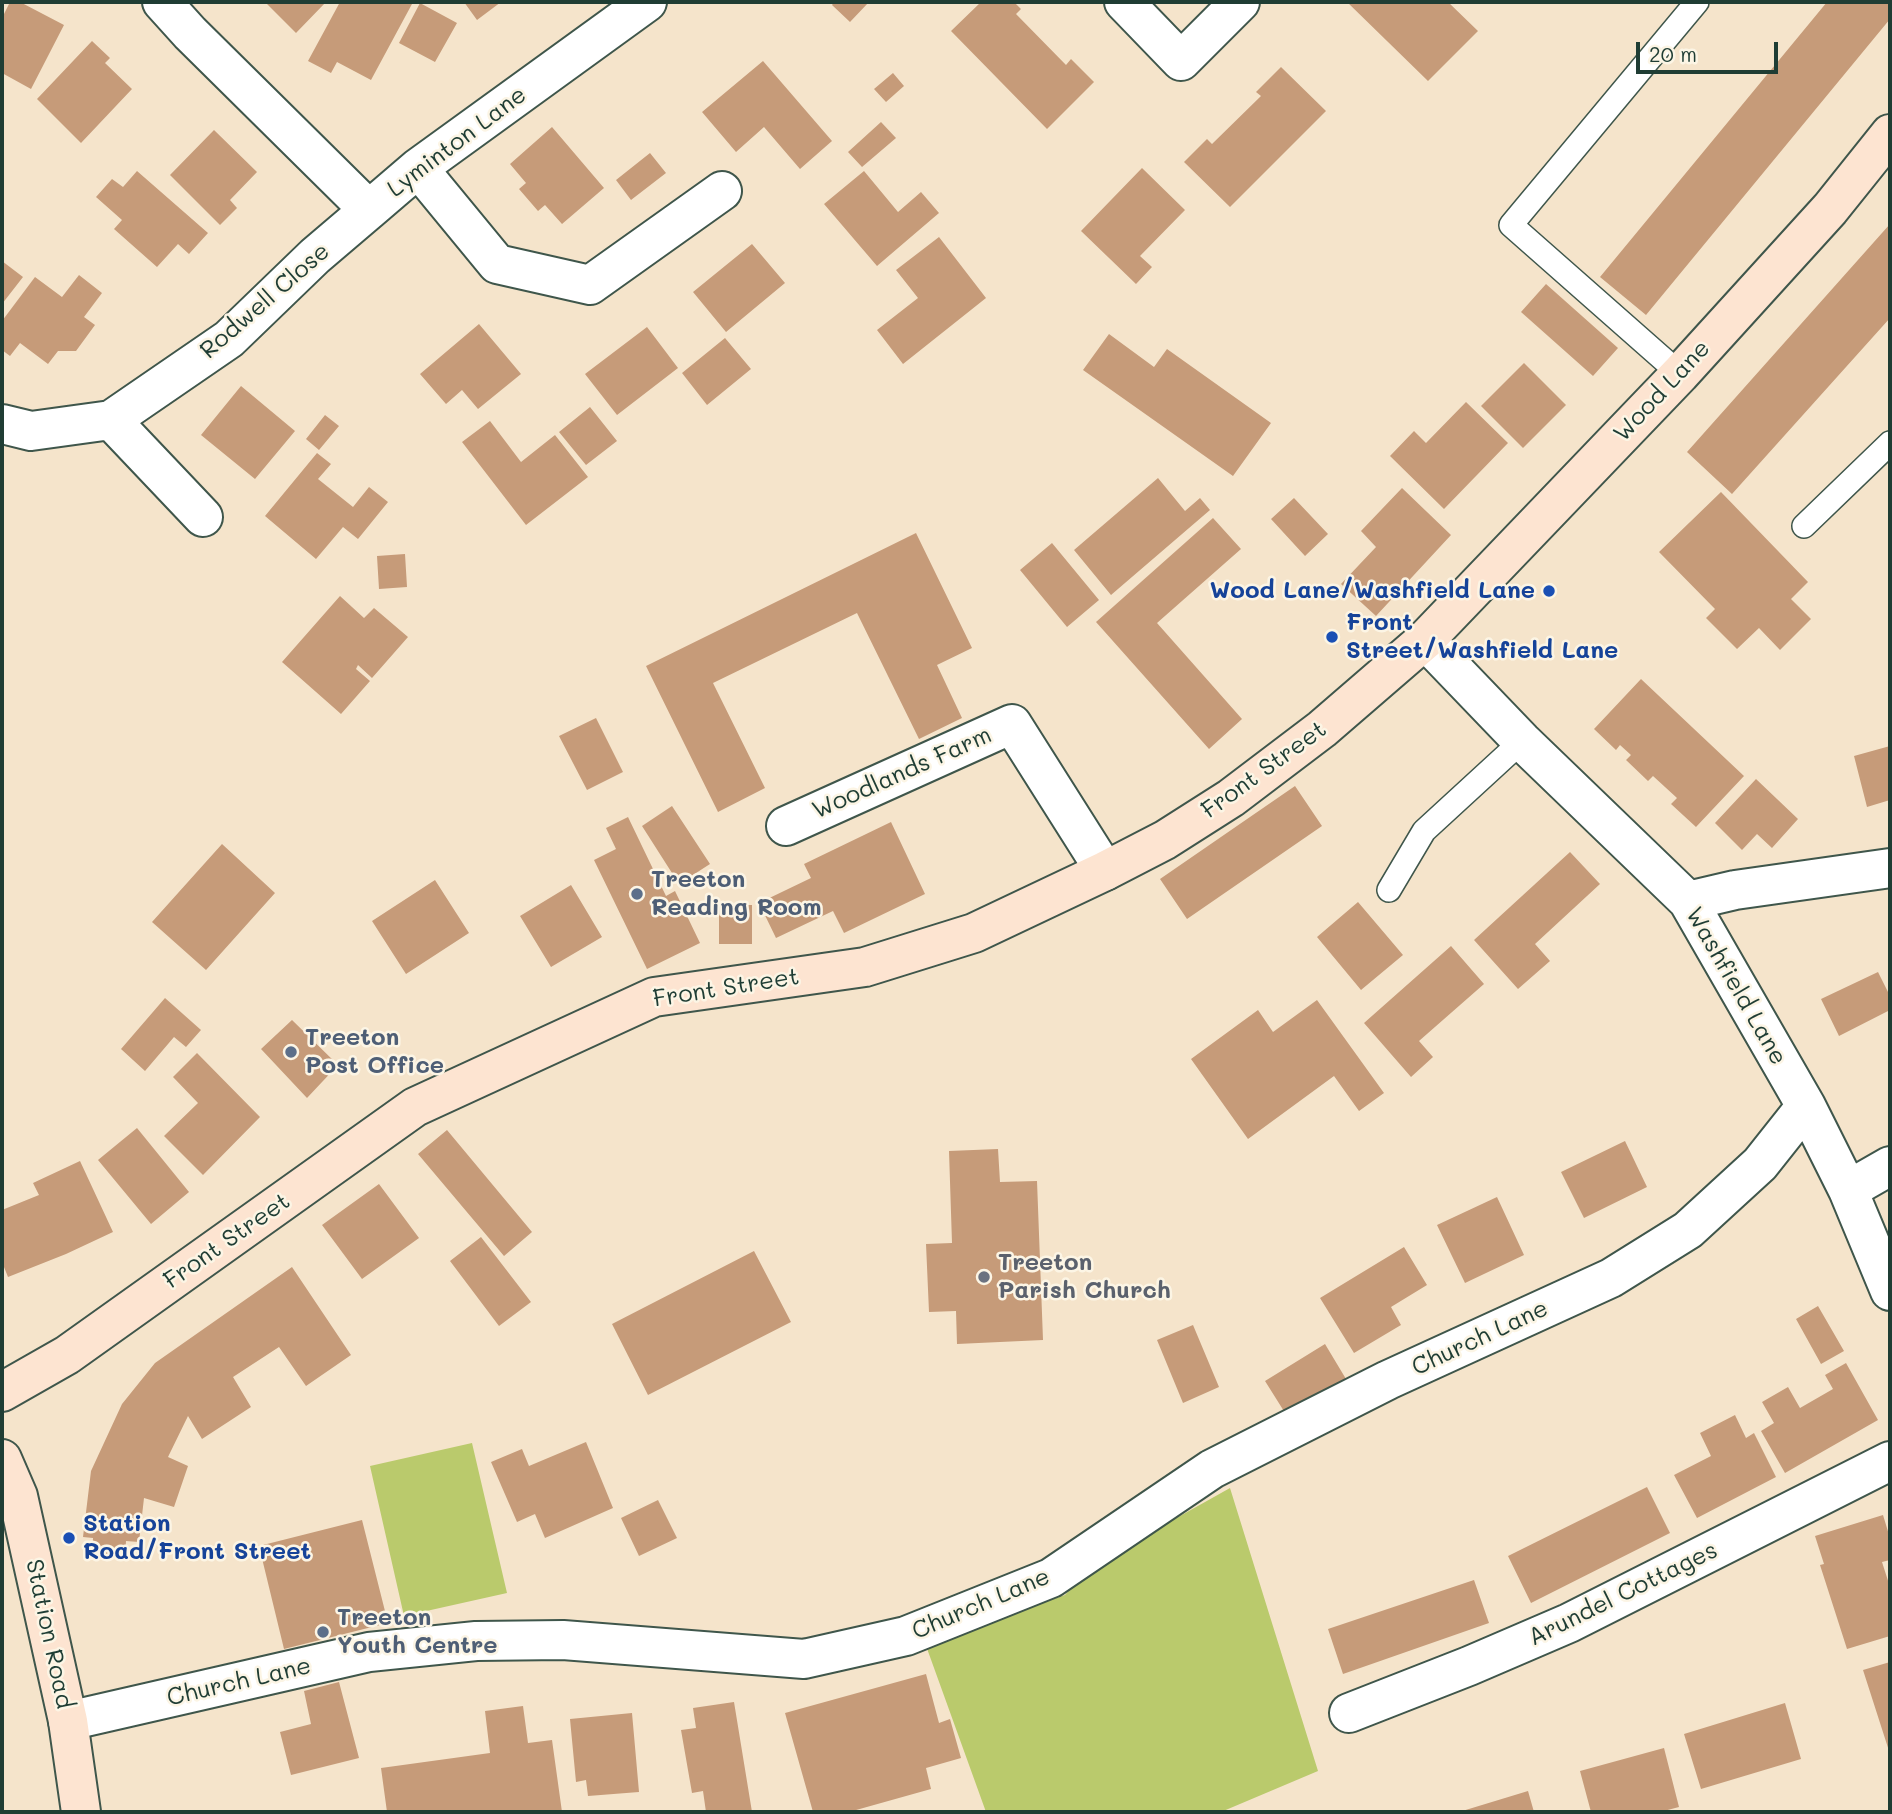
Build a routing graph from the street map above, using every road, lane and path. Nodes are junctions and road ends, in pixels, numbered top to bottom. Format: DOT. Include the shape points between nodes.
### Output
graph roads {
  1 [pos="162,2"];
  2 [pos="647,2"];
  3 [pos="1124,2"];
  4 [pos="1240,2"];
  5 [pos="1697,2"];
  6 [pos="1890,134"];
  7 [pos="418,168"];
  8 [pos="722,191"];
  9 [pos="369,210"];
  10 [pos="1680,374"];
  11 [pos="111,420"];
  12 [pos="2,424"];
  13 [pos="1890,443"];
  14 [pos="203,517"];
  15 [pos="1804,526"];
  16 [pos="1425,640"];
  17 [pos="1522,740"];
  18 [pos="786,826"];
  19 [pos="1890,867"];
  20 [pos="1105,871"];
  21 [pos="1389,890"];
  22 [pos="1688,901"];
  23 [pos="1806,1106"];
  24 [pos="1890,1166"];
  25 [pos="1848,1190"];
  26 [pos="1890,1290"];
  27 [pos="2,1392"];
  28 [pos="2,1459"];
  29 [pos="1890,1461"];
  30 [pos="1349,1713"];
  31 [pos="68,1721"];
  32 [pos="82,1812"];
  1 -- 9 [label="street, Lyminton Lane"];
  2 -- 7 [label="street, Lyminton Lane"];
  3 -- 4 [label="street" via="1181,61"];
  5 -- 10 [label="lane" via="1511,225"];
  6 -- 10 [label="street, Wood Lane"];
  7 -- 8 [label="street" via="497,264 590,285"];
  7 -- 9 [label="street, Lyminton Lane"];
  9 -- 11 [label="street, Rodwell Close" via="229,340"];
  10 -- 16 [label="street, Wood Lane"];
  11 -- 12 [label="street, Rodwell Close" via="31,431"];
  11 -- 14 [label="street"];
  13 -- 15 [label="lane"];
  16 -- 17 [label="street, Washfield Lane"];
  16 -- 20 [label="street, Front Street" via="1322,729 1231,798"];
  17 -- 21 [label="lane" via="1424,831"];
  17 -- 22 [label="street, Washfield Lane"];
  18 -- 20 [label="street, Woodlands Farm" via="1012,724"];
  19 -- 22 [label="street"];
  20 -- 27 [label="street, Front Street" via="974,933 865,967 654,997 415,1107 67,1355"];
  22 -- 23 [label="street, Washfield Lane"];
  23 -- 25 [label="street, Washfield Lane"];
  23 -- 31 [label="street, Church Lane" via="1760,1164 1688,1230 1611,1278 1388,1380 1212,1469 1051,1578 906,1636 804,1659 563,1640 476,1641 369,1652"];
  24 -- 25 [label="street"];
  25 -- 26 [label="street, Washfield Lane"];
  28 -- 31 [label="street, Station Road" via="18,1496"];
  29 -- 30 [label="street, Arundel Cottages" via="1569,1623"];
  31 -- 32 [label="street, Station Road"];
}
